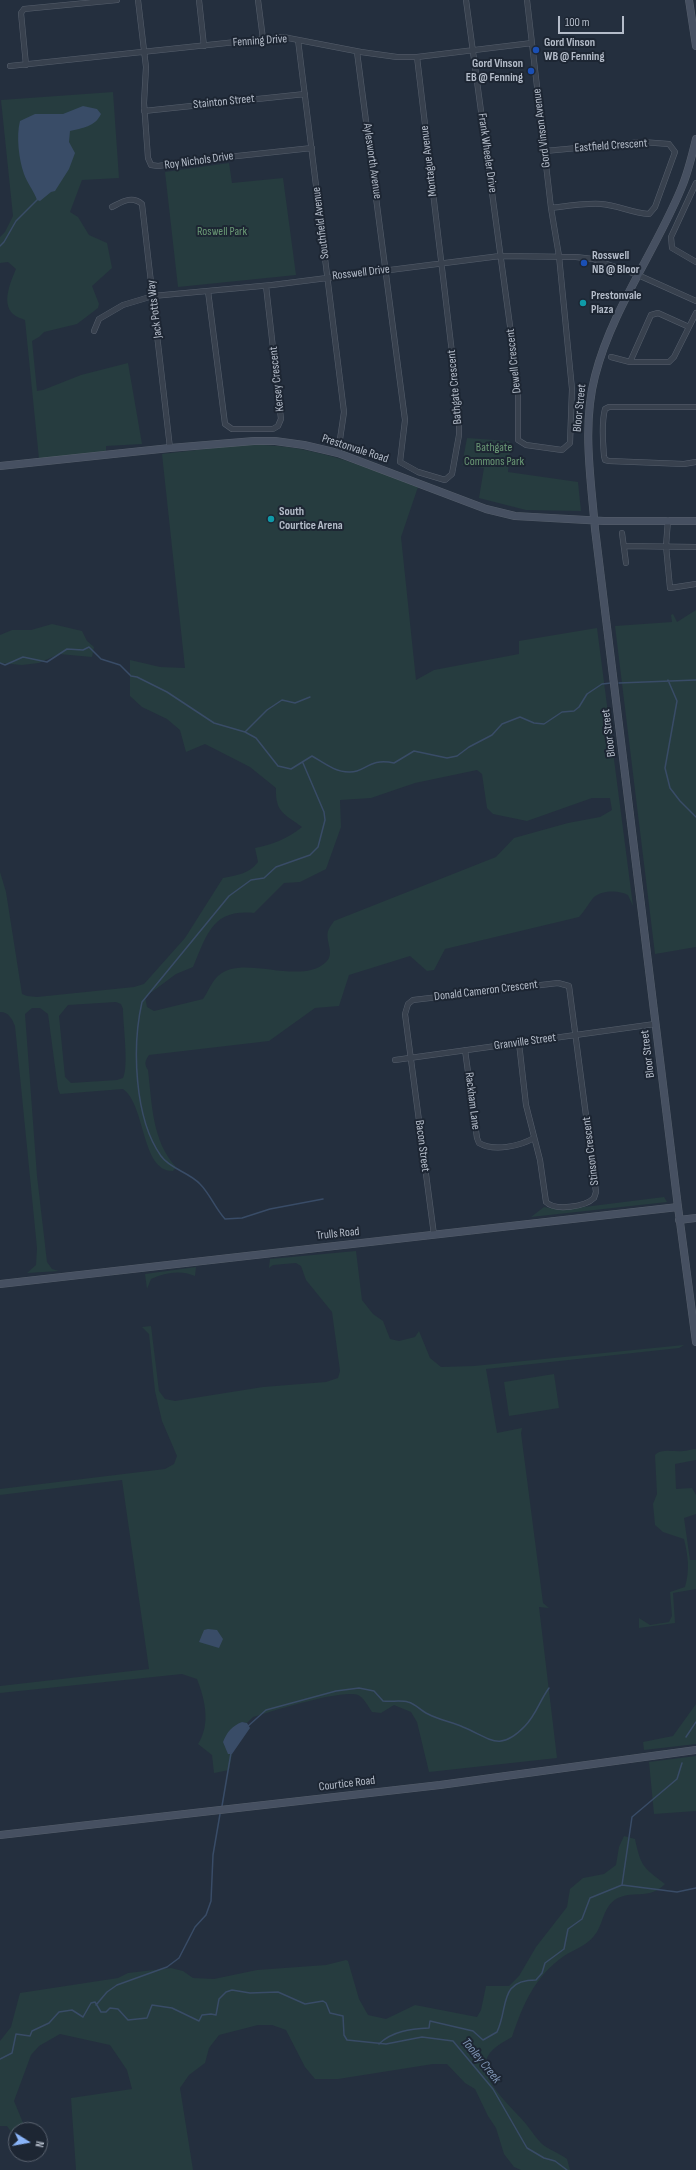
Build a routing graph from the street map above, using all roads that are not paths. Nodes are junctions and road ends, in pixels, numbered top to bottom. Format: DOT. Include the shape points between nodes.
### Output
graph roads {
  1 [pos="117,0"];
  2 [pos="138,0"];
  3 [pos="199,0"];
  4 [pos="258,0"];
  5 [pos="466,0"];
  6 [pos="527,0"];
  7 [pos="690,0"];
  8 [pos="75,2"];
  9 [pos="263,39"];
  10 [pos="298,40"];
  11 [pos="532,43"];
  12 [pos="204,46"];
  13 [pos="696,46"];
  14 [pos="473,49"];
  15 [pos="357,52"];
  16 [pos="144,53"];
  17 [pos="417,57"];
  18 [pos="26,65"];
  19 [pos="10,66"];
  20 [pos="305,94"];
  21 [pos="144,111"];
  22 [pos="696,140"];
  23 [pos="312,148"];
  24 [pos="545,151"];
  25 [pos="696,182"];
  26 [pos="112,208"];
  27 [pos="551,208"];
  28 [pos="500,256"];
  29 [pos="559,256"];
  30 [pos="696,262"];
  31 [pos="441,265"];
  32 [pos="387,270"];
  33 [pos="638,275"];
  34 [pos="327,277"];
  35 [pos="266,286"];
  36 [pos="208,291"];
  37 [pos="153,296"];
  38 [pos="696,301"];
  39 [pos="696,313"];
  40 [pos="689,327"];
  41 [pos="94,331"];
  42 [pos="611,357"];
  43 [pos="630,362"];
  44 [pos="696,407"];
  45 [pos="170,448"];
  46 [pos="338,453"];
  47 [pos="696,462"];
  48 [pos="0,466"];
  49 [pos="594,520"];
  50 [pos="668,520"];
  51 [pos="696,521"];
  52 [pos="622,533"];
  53 [pos="624,546"];
  54 [pos="666,546"];
  55 [pos="696,547"];
  56 [pos="626,563"];
  57 [pos="696,584"];
  58 [pos="655,1024"];
  59 [pos="576,1035"];
  60 [pos="519,1043"];
  61 [pos="466,1050"];
  62 [pos="411,1058"];
  63 [pos="394,1060"];
  64 [pos="534,1138"];
  65 [pos="678,1207"];
  66 [pos="696,1218"];
  67 [pos="679,1220"];
  68 [pos="434,1235"];
  69 [pos="0,1284"];
  70 [pos="696,1342"];
  71 [pos="696,1750"];
  72 [pos="0,1835"];
  1 -- 8 [label="street"];
  2 -- 16 [label="street, Roy Nichols Drive"];
  3 -- 12 [label="street"];
  4 -- 9 [label="street"];
  5 -- 14 [label="street, Frank Wheeler Drive"];
  6 -- 11 [label="street, Gord Vinson Avenue"];
  7 -- 13 [label="main road"];
  8 -- 18 [label="street" via="24,9 21,13"];
  9 -- 10 [label="street, Fenning Drive" via="284,37"];
  9 -- 12 [label="street, Fenning Drive"];
  10 -- 15 [label="street, Fenning Drive"];
  10 -- 20 [label="street, Southfield Avenue"];
  11 -- 14 [label="street, Fenning Drive"];
  11 -- 24 [label="street, Gord Vinson Avenue"];
  12 -- 16 [label="street, Fenning Drive"];
  14 -- 17 [label="street, Fenning Drive"];
  14 -- 28 [label="street, Frank Wheeler Drive"];
  15 -- 17 [label="street, Fenning Drive"];
  15 -- 32 [label="street, Aylesworth Avenue"];
  16 -- 18 [label="street, Fenning Drive"];
  16 -- 21 [label="street, Roy Nichols Drive"];
  17 -- 31 [label="street, Montague Avenue"];
  18 -- 19 [label="street, Fenning Drive"];
  20 -- 21 [label="street, Stainton Street"];
  20 -- 23 [label="street, Southfield Avenue"];
  21 -- 23 [label="street, Roy Nichols Drive" via="148,158 151,165 155,166"];
  22 -- 33 [label="main road, Bloor Street" via="682,188"];
  23 -- 34 [label="street, Southfield Avenue"];
  24 -- 27 [label="street, Gord Vinson Avenue"];
  24 -- 27 [label="street, Eastfield Crescent" via="642,142 669,144 675,152 655,207 649,214 600,204"];
  25 -- 30 [label="street" via="671,237 671,243 672,248"];
  26 -- 37 [label="street, Jack Potts Way" via="124,200 131,199 142,204"];
  27 -- 29 [label="street, Gord Vinson Avenue"];
  28 -- 29 [label="street, Rosswell Drive"];
  28 -- 29 [label="street, Dewell Crescent" via="518,385 518,440 526,445 562,450 570,443 572,389"];
  28 -- 31 [label="street, Rosswell Drive"];
  29 -- 33 [label="street, Rosswell Drive" via="593,259"];
  31 -- 32 [label="street, Rosswell Drive"];
  31 -- 32 [label="street, Bathgate Crescent" via="459,412 459,435 452,474 445,480 418,472 400,462 404,420"];
  32 -- 34 [label="street, Rosswell Drive"];
  33 -- 38 [label="street, Rosswell Drive"];
  33 -- 49 [label="main road, Bloor Street" via="601,355 591,397 588,440"];
  34 -- 35 [label="street, Rosswell Drive"];
  34 -- 46 [label="street, Southfield Avenue" via="344,412"];
  35 -- 36 [label="street, Rosswell Drive"];
  35 -- 36 [label="street, Kersey Crescent" via="281,419 278,426 273,429 232,429 225,424"];
  36 -- 37 [label="street, Rosswell Drive"];
  37 -- 41 [label="street, Rosswell Drive" via="118,307 99,319"];
  37 -- 45 [label="street, Jack Potts Way"];
  39 -- 40 [label="street"];
  40 -- 43 [label="street" via="669,362"];
  40 -- 43 [label="street" via="658,313 650,315"];
  42 -- 43 [label="street"];
  44 -- 47 [label="street" via="609,407 605,409 604,414 605,460 684,464"];
  45 -- 46 [label="main road, Prestonvale Road" via="275,441"];
  45 -- 48 [label="main road, Prestonvale Road"];
  46 -- 49 [label="main road, Prestonvale Road" via="486,509 532,518"];
  49 -- 50 [label="main road, Prestonvale Road"];
  49 -- 58 [label="main road, Bloor Street"];
  50 -- 51 [label="main road, Prestonvale Road"];
  50 -- 54 [label="street"];
  52 -- 53 [label="street"];
  53 -- 54 [label="street"];
  53 -- 56 [label="street"];
  54 -- 55 [label="street"];
  54 -- 57 [label="street" via="670,588"];
  58 -- 59 [label="street, Granville Street"];
  58 -- 65 [label="main road, Bloor Street"];
  59 -- 60 [label="street, Granville Street"];
  59 -- 62 [label="street, Donald Cameron Crescent" via="571,991 564,983 413,1000 406,1009"];
  59 -- 64 [label="street, Stinson Crescent" via="596,1192 590,1202 556,1207 546,1202"];
  60 -- 61 [label="street, Granville Street"];
  60 -- 64 [label="street, Stinson Crescent" via="526,1105"];
  61 -- 62 [label="street, Granville Street"];
  61 -- 64 [label="street, Rackham Lane" via="479,1143 491,1148 519,1144"];
  62 -- 63 [label="street, Granville Street"];
  62 -- 68 [label="street, Bacon Street"];
  65 -- 67 [label="main road, Bloor Street"];
  65 -- 68 [label="main road, Trulls Road"];
  66 -- 67 [label="main road"];
  67 -- 70 [label="main road, Bloor Street"];
  68 -- 69 [label="main road, Trulls Road"];
  71 -- 72 [label="main road, Courtice Road" via="440,1785"];
}
